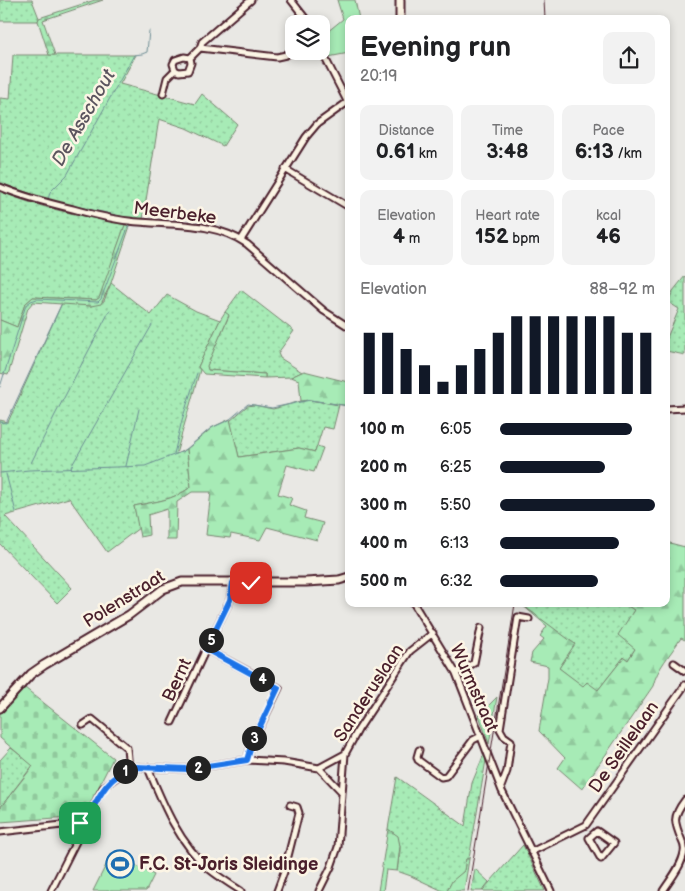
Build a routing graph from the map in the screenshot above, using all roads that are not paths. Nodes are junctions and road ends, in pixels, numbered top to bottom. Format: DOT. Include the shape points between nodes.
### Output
graph roads {
  1 [pos="251,0"];
  2 [pos="291,0"];
  3 [pos="400,0"];
  4 [pos="303,15"];
  5 [pos="400,15"];
  6 [pos="200,48"];
  7 [pos="285,55"];
  8 [pos="190,58"];
  9 [pos="326,60"];
  10 [pos="175,70"];
  11 [pos="163,94"];
  12 [pos="345,95"];
  13 [pos="345,103"];
  14 [pos="285,169"];
  15 [pos="0,187"];
  16 [pos="345,206"];
  17 [pos="241,240"];
  18 [pos="345,324"];
  19 [pos="685,408"];
  20 [pos="670,409"];
  21 [pos="345,578"];
  22 [pos="233,583"];
  23 [pos="418,607"];
  24 [pos="529,619"];
  25 [pos="481,628"];
  26 [pos="434,634"];
  27 [pos="206,649"];
  28 [pos="674,663"];
  29 [pos="685,672"];
  30 [pos="456,673"];
  31 [pos="685,685"];
  32 [pos="0,708"];
  33 [pos="172,722"];
  34 [pos="83,725"];
  35 [pos="481,736"];
  36 [pos="420,750"];
  37 [pos="346,754"];
  38 [pos="247,760"];
  39 [pos="148,768"];
  40 [pos="319,768"];
  41 [pos="129,769"];
  42 [pos="501,787"];
  43 [pos="342,791"];
  44 [pos="685,800"];
  45 [pos="290,805"];
  46 [pos="85,824"];
  47 [pos="586,825"];
  48 [pos="0,832"];
  49 [pos="592,834"];
  50 [pos="531,852"];
  51 [pos="51,891"];
  52 [pos="240,891"];
  53 [pos="277,891"];
  54 [pos="319,891"];
  55 [pos="551,891"];
  56 [pos="663,891"];
  1 -- 6 [label="street" via="202,42"];
  2 -- 4 [label="street"];
  3 -- 5 [label="main road"];
  6 -- 7 [label="street"];
  6 -- 8 [label="street"];
  8 -- 10 [label="street" via="175,60"];
  8 -- 10 [label="street" via="188,71"];
  9 -- 12 [label="street"];
  10 -- 11 [label="street" via="167,78"];
  13 -- 14 [label="street" via="317,124"];
  14 -- 16 [label="street"];
  14 -- 17 [label="street"];
  15 -- 17 [label="street, Meerbeke" via="23,197 94,214 128,221 206,227"];
  17 -- 18 [label="street, Meerbeke" via="324,311"];
  19 -- 20 [label="street"];
  21 -- 22 [label="main road, Polenstraat"];
  22 -- 27 [label="street, Bernt" via="230,600"];
  22 -- 32 [label="main road, Polenstraat" via="182,582 168,586 129,614 37,670"];
  23 -- 26 [label="street, Wurmstraat"];
  24 -- 42 [label="street, Wurmstraat" via="518,617 511,657 500,729 511,741"];
  25 -- 30 [label="street" via="474,664"];
  26 -- 30 [label="street, Wurmstraat"];
  26 -- 37 [label="street, Sanderuslaan" via="410,651"];
  27 -- 33 [label="street, Bernt"];
  27 -- 38 [label="street, Bernt" via="278,688"];
  28 -- 29 [label="street"];
  30 -- 35 [label="street, Wurmstraat"];
  31 -- 47 [label="street, De Seillelaan"];
  34 -- 41 [label="street" via="92,719 127,748"];
  35 -- 36 [label="street" via="473,740 446,776 441,777 418,760"];
  35 -- 42 [label="street, Wurmstraat"];
  37 -- 40 [label="street"];
  37 -- 43 [label="street, Sanderuslaan"];
  38 -- 39 [label="street" via="188,769"];
  38 -- 40 [label="street"];
  39 -- 41 [label="street"];
  39 -- 52 [label="street" via="165,810 187,844 209,868"];
  40 -- 43 [label="street"];
  41 -- 46 [label="street" via="103,788"];
  42 -- 50 [label="street, Wurmstraat"];
  43 -- 54 [label="street, Sanderuslaan" via="338,847"];
  44 -- 56 [label="street" via="676,813 684,854"];
  45 -- 53 [label="street" via="297,807 299,813"];
  46 -- 48 [label="street"];
  46 -- 51 [label="street"];
  47 -- 49 [label="street"];
  47 -- 50 [label="street, De Seillelaan"];
  49 -- 49 [label="street" via="589,838 601,859 614,843 597,831"];
  50 -- 55 [label="street, Wurmstraat"];
}
